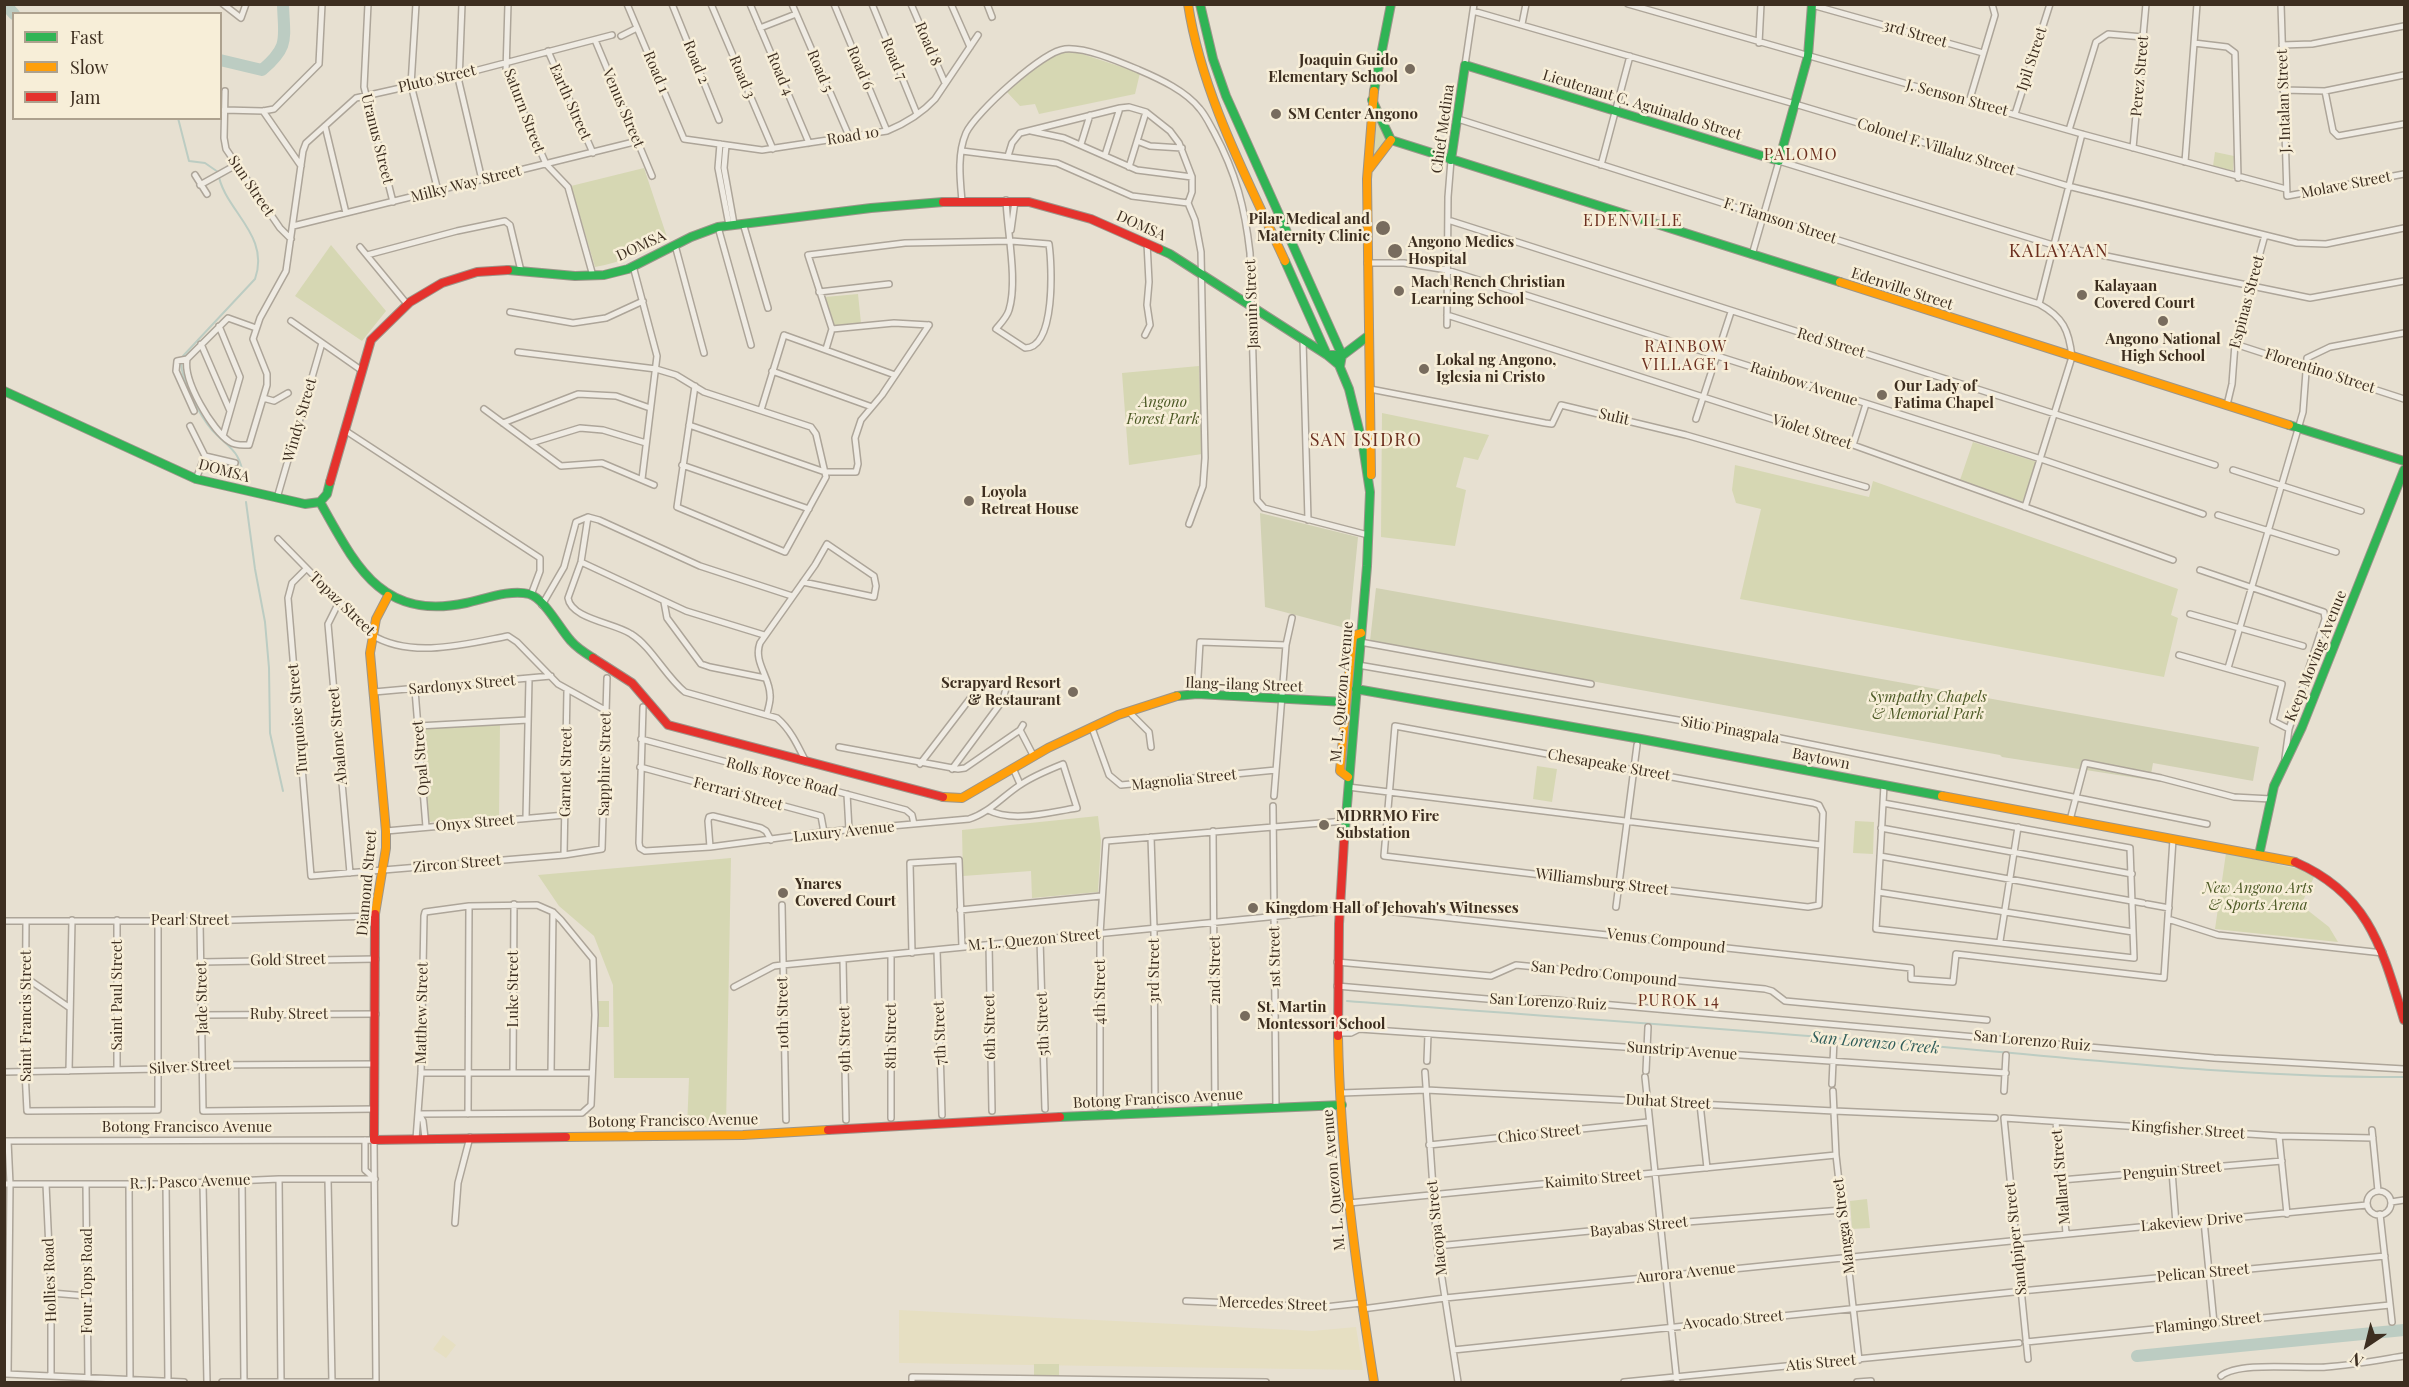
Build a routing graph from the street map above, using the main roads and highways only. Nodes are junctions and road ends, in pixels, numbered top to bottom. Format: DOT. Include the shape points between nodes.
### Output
graph roads {
  1 [pos="1391,4"];
  2 [pos="1812,4"];
  3 [pos="1201,7"];
  4 [pos="1188,8"];
  5 [pos="1465,65"];
  6 [pos="1372,100"];
  7 [pos="1391,140"];
  8 [pos="1451,160"];
  9 [pos="1368,170"];
  10 [pos="1306,276"];
  11 [pos="1295,282"];
  12 [pos="1368,336"];
  13 [pos="1327,355"];
  14 [pos="1342,355"];
  15 [pos="1340,366"];
  16 [pos="4,391"];
  17 [pos="2404,461"];
  18 [pos="2404,470"];
  19 [pos="1370,489"];
  20 [pos="321,502"];
  21 [pos="388,596"];
  22 [pos="1361,638"];
  23 [pos="1356,689"];
  24 [pos="1345,702"];
  25 [pos="1348,777"];
  26 [pos="2259,855"];
  27 [pos="2404,1020"];
  28 [pos="1341,1105"];
  29 [pos="374,1140"];
  30 [pos="1374,1383"];
  1 -- 6 [label="main road, M. L. Quezon Avenue"];
  2 -- 5 [label="main road, Lieutenant C. Aguinaldo Street" via="1808,56 1779,160"];
  3 -- 4 [label="main road"];
  3 -- 10 [label="main road" via="1226,96"];
  4 -- 11 [label="main road" via="1214,100"];
  5 -- 8 [label="main road, Chief Medina"];
  6 -- 7 [label="main road"];
  6 -- 9 [label="main road, M. L. Quezon Avenue"];
  7 -- 8 [label="main road, Edenville Street"];
  7 -- 9 [label="main road"];
  8 -- 17 [label="main road, Edenville Street"];
  9 -- 12 [label="main road, M. L. Quezon Avenue"];
  10 -- 11 [label="main road"];
  10 -- 14 [label="main road"];
  11 -- 13 [label="main road"];
  12 -- 14 [label="main road"];
  12 -- 19 [label="main road, M. L. Quezon Avenue"];
  13 -- 14 [label="main road"];
  13 -- 15 [label="main road, DOMSA"];
  13 -- 20 [label="main road, DOMSA" via="1147,243 1054,208 1010,200 962,201 735,224 700,231 614,273 468,273 407,304 371,340 327,494"];
  14 -- 15 [label="main road"];
  15 -- 19 [label="main road" via="1355,414"];
  16 -- 20 [label="main road, DOMSA" via="196,479 305,504"];
  18 -- 26 [label="main road, Keep Moving Avenue" via="2306,717 2284,762"];
  19 -- 22 [label="main road, M. L. Quezon Avenue"];
  20 -- 21 [label="main road" via="349,552"];
  21 -- 24 [label="main road, Ilang-ilang Street" via="403,603 443,608 519,592 531,595 576,646 627,678 668,725 948,798 962,798 1033,755 1171,697 1197,694"];
  21 -- 29 [label="main road, Diamond Street" via="376,619 370,653 386,831 375,916"];
  22 -- 23 [label="main road, M. L. Quezon Avenue"];
  22 -- 24 [label="main road" via="1353,636"];
  23 -- 25 [label="main road, M. L. Quezon Avenue"];
  23 -- 26 [label="main road, Baytown"];
  24 -- 25 [label="main road" via="1340,771"];
  25 -- 28 [label="main road, M. L. Quezon Avenue" via="1337,962"];
  26 -- 27 [label="main road, Baytown" via="2309,867 2335,883 2352,900 2383,953"];
  28 -- 29 [label="main road, Botong Francisco Avenue" via="743,1135"];
  28 -- 30 [label="main road, M. L. Quezon Avenue" via="1348,1203"];
}
